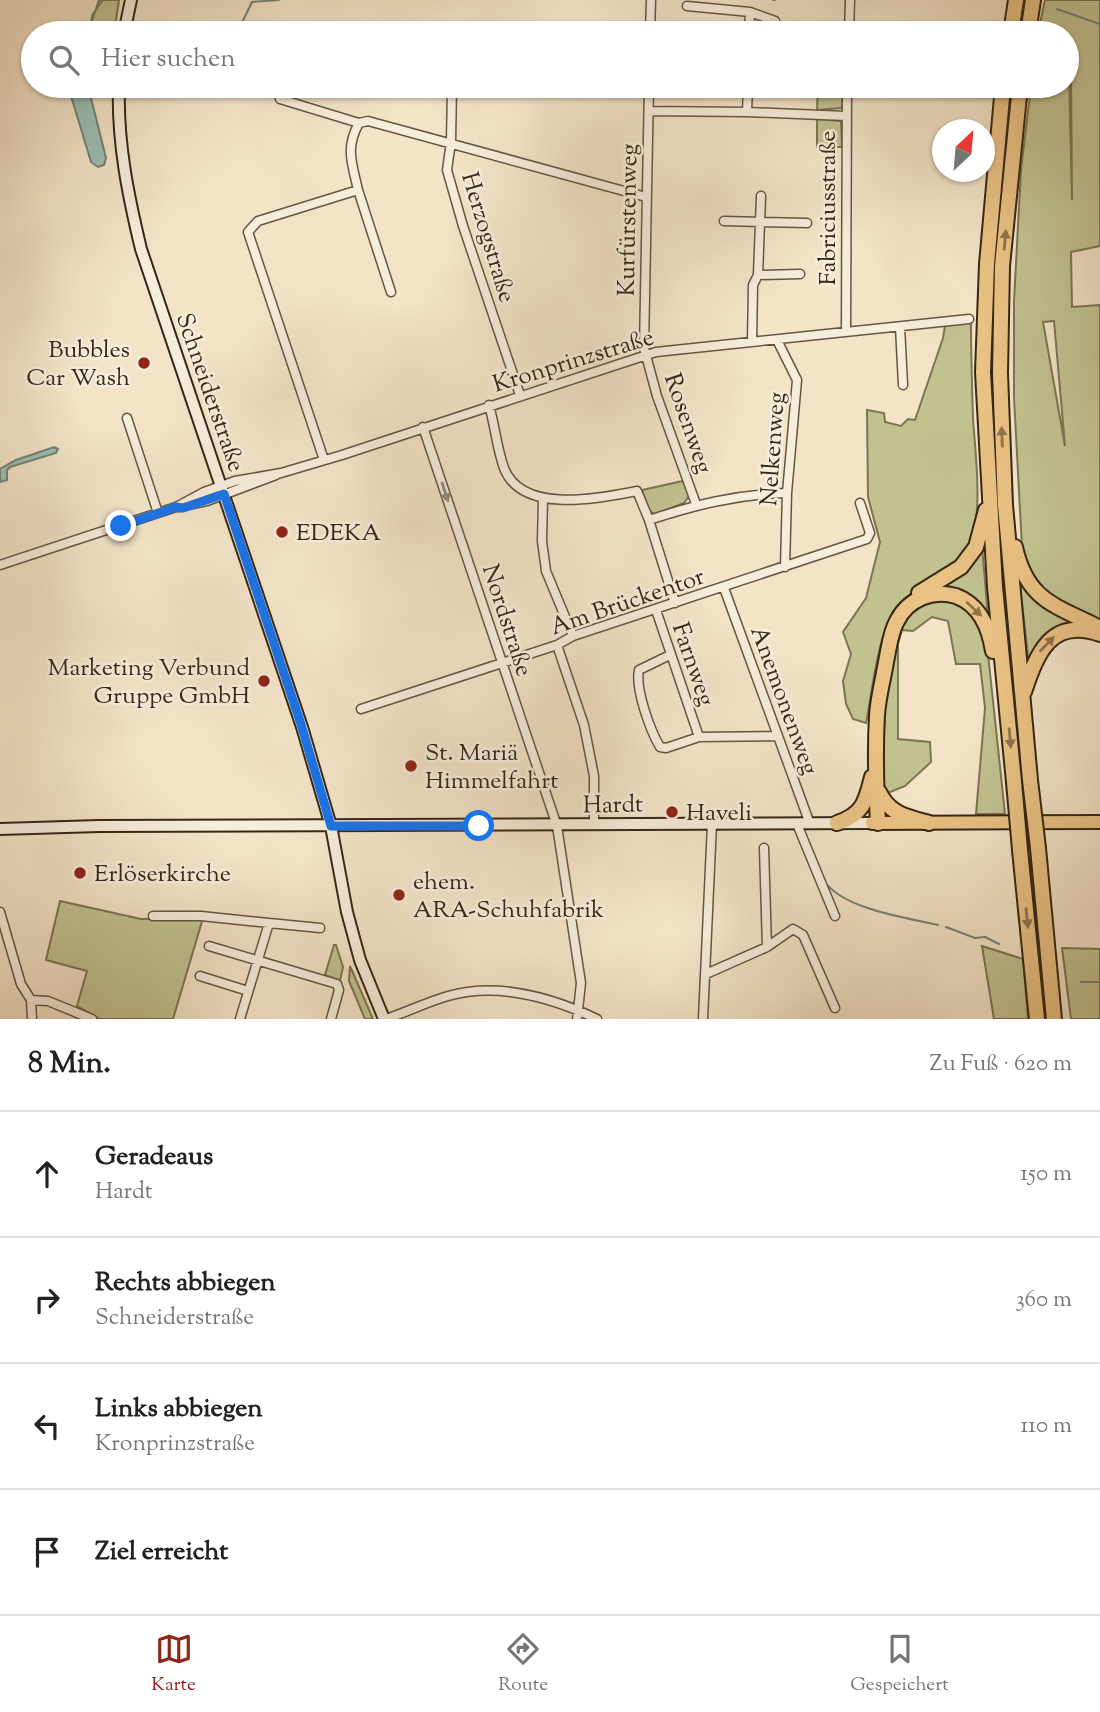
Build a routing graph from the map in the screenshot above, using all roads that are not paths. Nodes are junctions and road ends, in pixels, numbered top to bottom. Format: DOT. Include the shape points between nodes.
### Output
graph roads {
  1 [pos="131,0"];
  2 [pos="650,0"];
  3 [pos="850,0"];
  4 [pos="1016,0"];
  5 [pos="1033,0"];
  6 [pos="687,6"];
  7 [pos="750,12"];
  8 [pos="127,21"];
  9 [pos="650,21"];
  10 [pos="750,21"];
  11 [pos="775,21"];
  12 [pos="849,21"];
  13 [pos="1013,21"];
  14 [pos="1030,21"];
  15 [pos="119,98"];
  16 [pos="452,98"];
  17 [pos="649,98"];
  18 [pos="748,98"];
  19 [pos="847,98"];
  20 [pos="1002,98"];
  21 [pos="1019,98"];
  22 [pos="280,99"];
  23 [pos="649,111"];
  24 [pos="747,112"];
  25 [pos="846,116"];
  26 [pos="359,123"];
  27 [pos="451,142"];
  28 [pos="358,190"];
  29 [pos="761,196"];
  30 [pos="646,197"];
  31 [pos="724,221"];
  32 [pos="760,222"];
  33 [pos="807,222"];
  34 [pos="800,274"];
  35 [pos="758,275"];
  36 [pos="391,292"];
  37 [pos="969,319"];
  38 [pos="900,327"];
  39 [pos="846,331"];
  40 [pos="777,340"];
  41 [pos="752,342"];
  42 [pos="646,354"];
  43 [pos="903,385"];
  44 [pos="520,395"];
  45 [pos="489,405"];
  46 [pos="127,418"];
  47 [pos="424,427"];
  48 [pos="324,460"];
  49 [pos="222,490"];
  50 [pos="787,493"];
  51 [pos="543,499"];
  52 [pos="990,502"];
  53 [pos="860,503"];
  54 [pos="696,505"];
  55 [pos="1005,505"];
  56 [pos="159,513"];
  57 [pos="649,520"];
  58 [pos="0,565"];
  59 [pos="785,567"];
  60 [pos="724,588"];
  61 [pos="675,603"];
  62 [pos="656,610"];
  63 [pos="1100,628"];
  64 [pos="1100,634"];
  65 [pos="573,636"];
  66 [pos="557,645"];
  67 [pos="670,655"];
  68 [pos="501,662"];
  69 [pos="1006,694"];
  70 [pos="1022,697"];
  71 [pos="361,709"];
  72 [pos="777,736"];
  73 [pos="699,737"];
  74 [pos="874,783"];
  75 [pos="929,822"];
  76 [pos="1100,822"];
  77 [pos="875,823"];
  78 [pos="712,824"];
  79 [pos="797,824"];
  80 [pos="810,824"];
  81 [pos="838,824"];
  82 [pos="594,825"];
  83 [pos="331,826"];
  84 [pos="557,826"];
  85 [pos="0,829"];
  86 [pos="764,848"];
  87 [pos="0,912"];
  88 [pos="153,916"];
  89 [pos="835,916"];
  90 [pos="268,923"];
  91 [pos="320,928"];
  92 [pos="209,946"];
  93 [pos="767,947"];
  94 [pos="258,960"];
  95 [pos="706,974"];
  96 [pos="200,976"];
  97 [pos="248,991"];
  98 [pos="31,1000"];
  99 [pos="835,1008"];
  100 [pos="578,1015"];
  101 [pos="32,1019"];
  102 [pos="92,1019"];
  103 [pos="240,1019"];
  104 [pos="331,1019"];
  105 [pos="385,1019"];
  106 [pos="597,1019"];
  107 [pos="703,1019"];
  108 [pos="1037,1019"];
  109 [pos="1054,1019"];
  1 -- 8 [label="main road"];
  2 -- 9 [label="street"];
  3 -- 12 [label="street"];
  4 -- 13 [label="highway"];
  5 -- 14 [label="highway"];
  6 -- 7 [label="street"];
  7 -- 10 [label="street"];
  7 -- 11 [label="street"];
  15 -- 49 [label="main road, Schneiderstraße" via="125,176 141,249"];
  16 -- 27 [label="street, Herzogstraße"];
  17 -- 23 [label="street, Kurfürstenweg"];
  18 -- 24 [label="street"];
  19 -- 25 [label="street, Fabriciusstraße"];
  20 -- 52 [label="highway" via="983,330"];
  55 -- 21 [label="highway, one-way" via="1002,265"];
  22 -- 26 [label="street"];
  23 -- 24 [label="street"];
  23 -- 30 [label="street, Kurfürstenweg"];
  24 -- 25 [label="street"];
  25 -- 39 [label="street, Fabriciusstraße"];
  26 -- 27 [label="street" via="368,121"];
  26 -- 28 [label="street" via="349,148"];
  27 -- 30 [label="street"];
  27 -- 44 [label="street, Herzogstraße" via="447,170"];
  28 -- 36 [label="street"];
  28 -- 48 [label="street" via="258,221 248,232"];
  29 -- 32 [label="street"];
  30 -- 42 [label="street, Kurfürstenweg"];
  31 -- 32 [label="street"];
  32 -- 33 [label="street"];
  32 -- 35 [label="street"];
  34 -- 35 [label="street"];
  35 -- 41 [label="street" via="753,285"];
  37 -- 38 [label="street, Kronprinzstraße"];
  38 -- 39 [label="street, Kronprinzstraße"];
  38 -- 43 [label="street"];
  39 -- 40 [label="street, Kronprinzstraße"];
  40 -- 41 [label="street, Kronprinzstraße"];
  40 -- 50 [label="street, Nelkenweg" via="797,380"];
  41 -- 42 [label="street, Kronprinzstraße"];
  42 -- 44 [label="street, Kronprinzstraße"];
  42 -- 54 [label="street, Rosenweg"];
  44 -- 45 [label="street, Kronprinzstraße"];
  45 -- 47 [label="street, Kronprinzstraße"];
  45 -- 51 [label="street" via="504,469 521,491"];
  46 -- 56 [label="street"];
  47 -- 48 [label="street, Kronprinzstraße"];
  47 -- 68 [label="street, Nordstraße, one-way"];
  48 -- 49 [label="street, Kronprinzstraße"];
  49 -- 56 [label="street, Kronprinzstraße" via="183,508"];
  49 -- 83 [label="main road, Schneiderstraße"];
  50 -- 54 [label="street"];
  50 -- 59 [label="street, Nelkenweg"];
  51 -- 57 [label="street" via="599,498 637,491"];
  51 -- 65 [label="street" via="546,571"];
  52 -- 69 [label="highway"];
  52 -- 74 [label="highway" via="976,547 961,567 907,600 893,617 872,716"];
  53 -- 59 [label="street, Am Brückentor" via="869,538"];
  54 -- 57 [label="street"];
  55 -- 63 [label="highway" via="1020,568 1034,591"];
  55 -- 70 [label="highway"];
  56 -- 58 [label="street, Kronprinzstraße"];
  57 -- 61 [label="street"];
  59 -- 60 [label="street, Am Brückentor"];
  60 -- 61 [label="street, Am Brückentor"];
  60 -- 72 [label="street, Anemonenweg"];
  61 -- 62 [label="street, Am Brückentor"];
  62 -- 65 [label="street, Am Brückentor"];
  62 -- 67 [label="street, Farnweg"];
  70 -- 64 [label="highway, one-way" via="1038,653 1055,636 1078,629"];
  65 -- 66 [label="street, Am Brückentor"];
  66 -- 68 [label="street, Am Brückentor"];
  66 -- 82 [label="street" via="594,776"];
  67 -- 73 [label="street, Farnweg"];
  67 -- 73 [label="street" via="639,670 637,680 654,736 660,747 667,748"];
  68 -- 71 [label="street, Am Brückentor"];
  68 -- 84 [label="street, Nordstraße"];
  74 -- 69 [label="highway, one-way" via="877,713 891,635 897,619 911,604 944,592 963,599 982,615"];
  69 -- 108 [label="highway, one-way, bridge"];
  70 -- 109 [label="highway, bridge"];
  72 -- 73 [label="street, Farnweg"];
  72 -- 80 [label="street, Anemonenweg"];
  74 -- 75 [label="highway" via="893,811"];
  74 -- 77 [label="highway"];
  74 -- 81 [label="highway" via="859,810"];
  75 -- 76 [label="main road, Hardt"];
  75 -- 77 [label="main road, Hardt"];
  77 -- 81 [label="main road, Hardt"];
  78 -- 79 [label="main road, Hardt"];
  78 -- 82 [label="main road, Hardt"];
  78 -- 95 [label="street"];
  79 -- 80 [label="main road, Hardt"];
  79 -- 89 [label="street"];
  80 -- 81 [label="main road, Hardt"];
  82 -- 84 [label="main road, Hardt"];
  83 -- 84 [label="main road, Hardt"];
  83 -- 85 [label="main road, Hardt"];
  83 -- 105 [label="main road, Schneiderstraße" via="360,960"];
  84 -- 100 [label="street, Nordstraße" via="580,983"];
  86 -- 93 [label="street"];
  87 -- 98 [label="street" via="21,984"];
  88 -- 90 [label="street"];
  90 -- 91 [label="street"];
  90 -- 94 [label="street"];
  92 -- 94 [label="street"];
  93 -- 95 [label="street"];
  93 -- 99 [label="street" via="793,929 803,935"];
  94 -- 97 [label="street"];
  94 -- 104 [label="street" via="337,984"];
  95 -- 107 [label="street"];
  96 -- 97 [label="street"];
  97 -- 103 [label="street"];
  98 -- 101 [label="street"];
  98 -- 102 [label="street" via="48,1001"];
  100 -- 105 [label="street" via="524,992 487,991 449,995"];
  100 -- 106 [label="street"];
}
